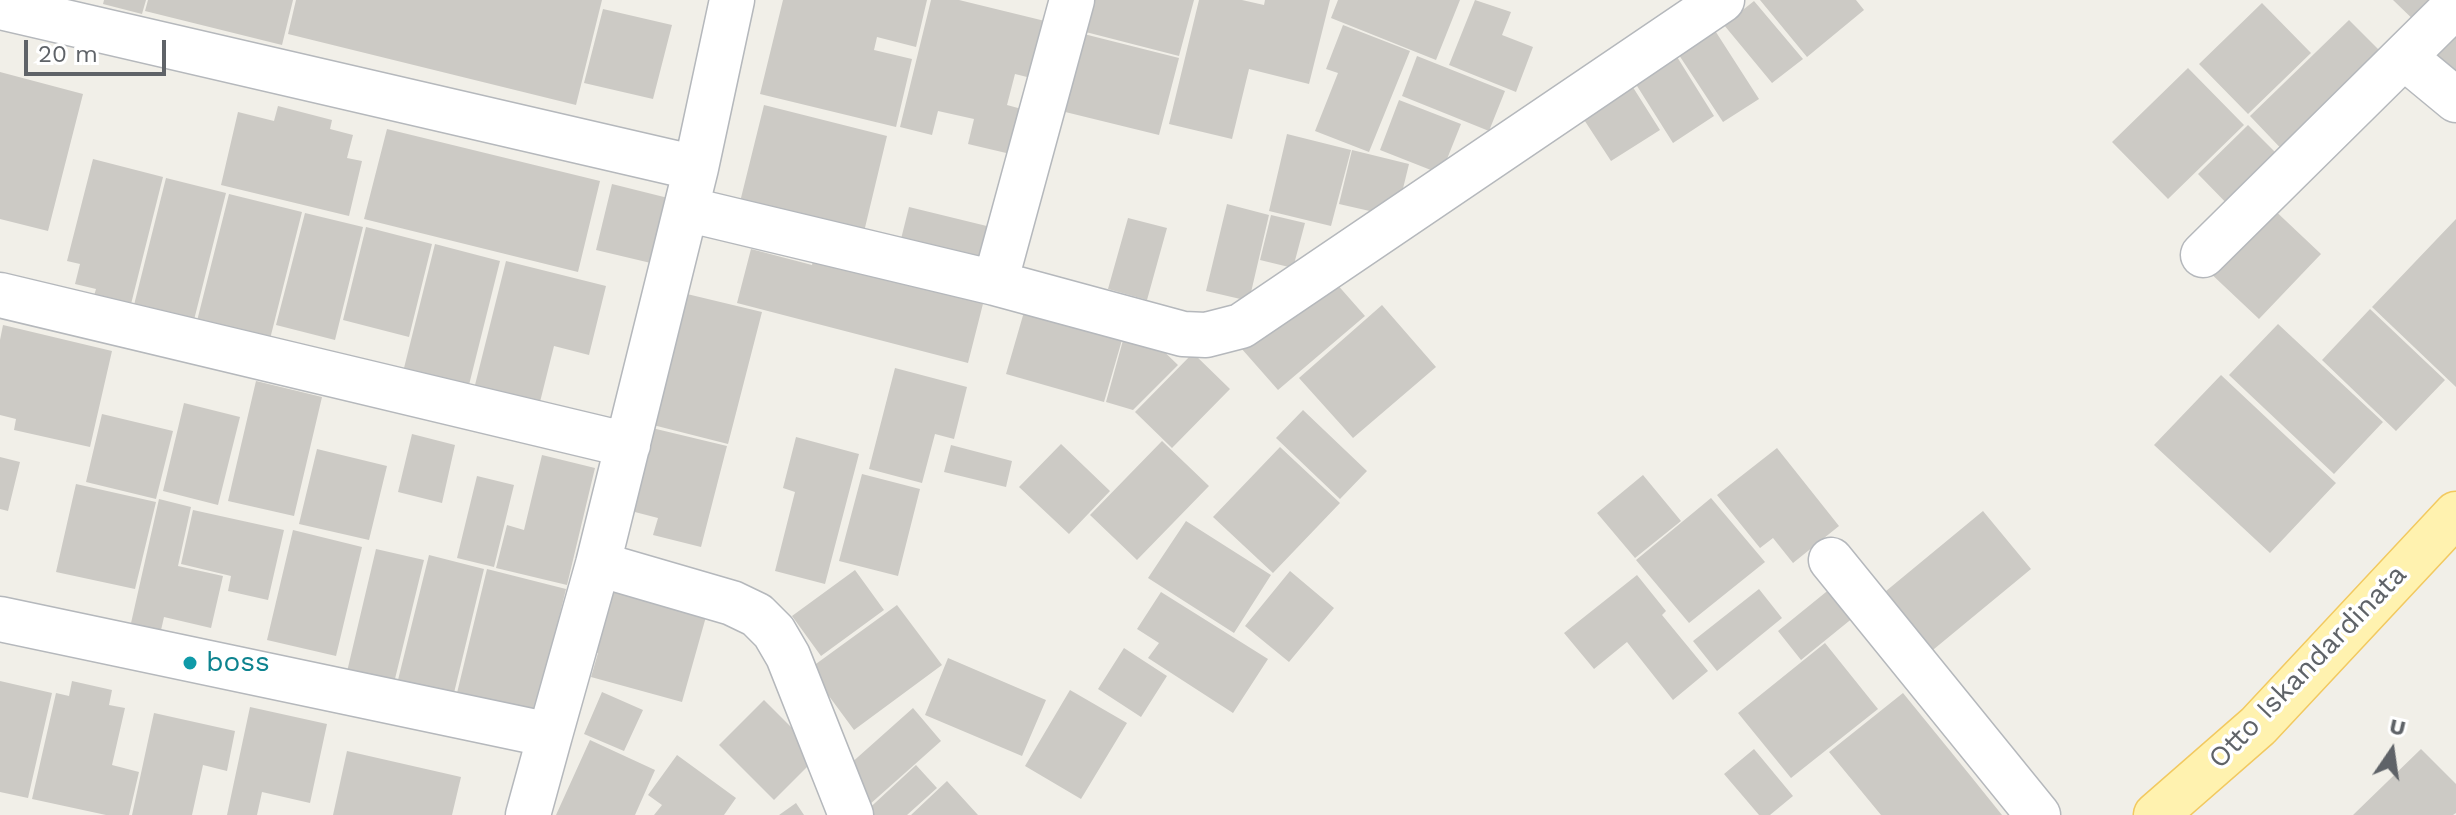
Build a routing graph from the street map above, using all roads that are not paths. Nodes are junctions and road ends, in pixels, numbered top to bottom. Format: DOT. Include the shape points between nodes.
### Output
graph roads {
  1 [pos="732,0"];
  2 [pos="1072,0"];
  3 [pos="1709,3"];
  4 [pos="2456,5"];
  5 [pos="0,7"];
  6 [pos="2404,57"];
  7 [pos="2456,100"];
  8 [pos="691,189"];
  9 [pos="2203,255"];
  10 [pos="995,283"];
  11 [pos="0,295"];
  12 [pos="628,445"];
  13 [pos="2456,514"];
  14 [pos="1831,560"];
  15 [pos="598,564"];
  16 [pos="0,619"];
  17 [pos="550,735"];
  18 [pos="528,815"];
  19 [pos="851,815"];
  20 [pos="2038,815"];
  21 [pos="2156,815"];
  1 -- 8 [label="street"];
  2 -- 10 [label="street"];
  3 -- 10 [label="street" via="1241,326 1206,335 1183,334"];
  4 -- 6 [label="street"];
  5 -- 8 [label="street"];
  6 -- 7 [label="street"];
  6 -- 9 [label="street"];
  8 -- 10 [label="street"];
  8 -- 12 [label="street"];
  11 -- 12 [label="street"];
  12 -- 15 [label="street"];
  13 -- 21 [label="main road, Otto Iskandardinata" via="2258,726"];
  14 -- 20 [label="street"];
  15 -- 17 [label="street"];
  15 -- 19 [label="street" via="757,615 788,656"];
  16 -- 17 [label="street"];
  17 -- 18 [label="street"];
}
